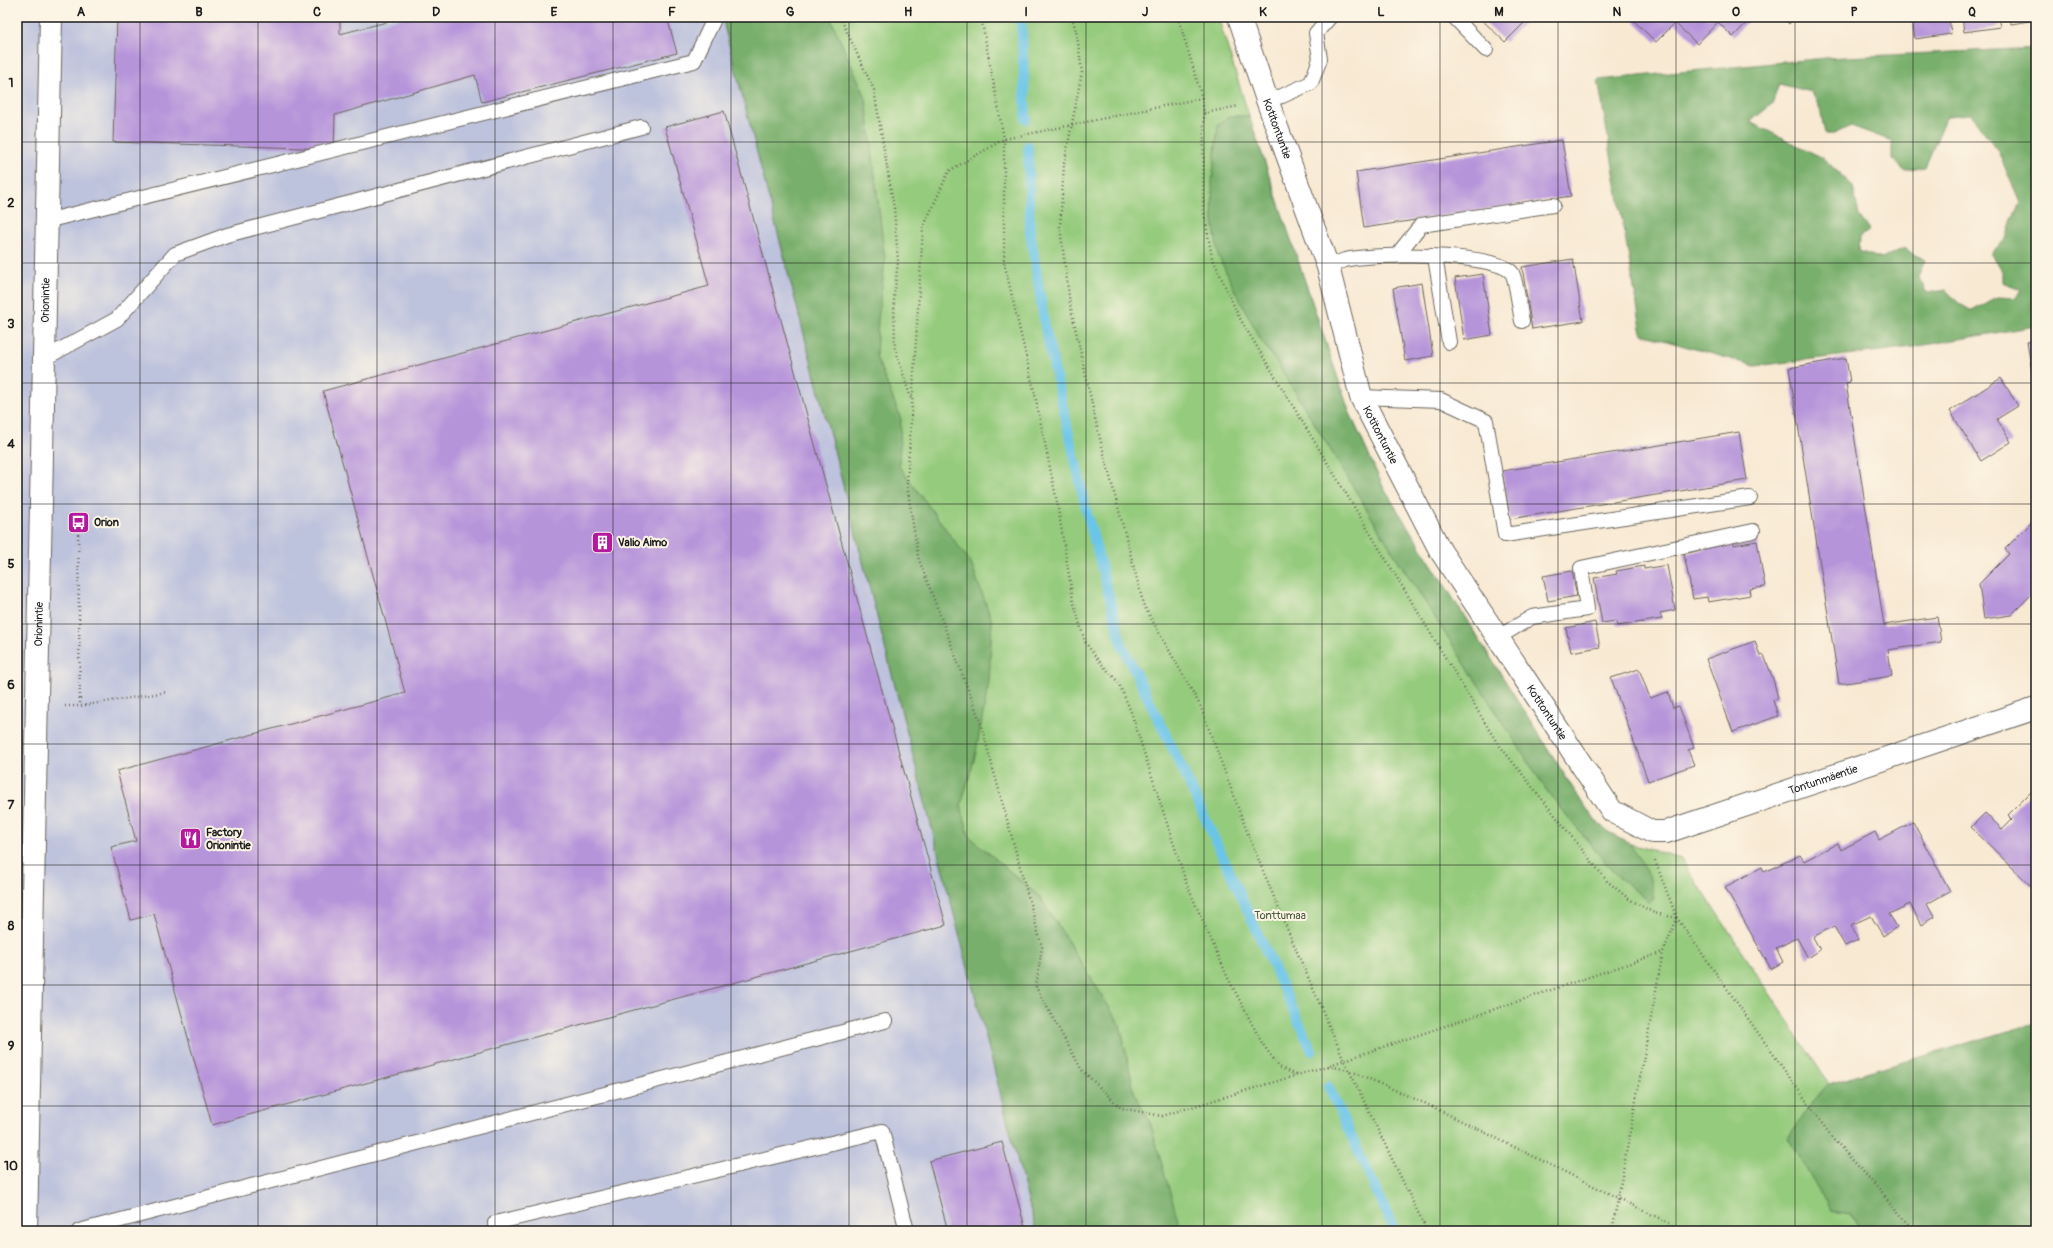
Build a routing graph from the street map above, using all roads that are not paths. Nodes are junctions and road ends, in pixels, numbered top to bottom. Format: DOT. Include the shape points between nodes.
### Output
graph roads {
  1 [pos="51,17"];
  2 [pos="711,17"];
  3 [pos="1239,17"];
  4 [pos="1330,17"];
  5 [pos="1454,17"];
  6 [pos="1486,50"];
  7 [pos="1267,100"];
  8 [pos="641,127"];
  9 [pos="1553,205"];
  10 [pos="46,221"];
  11 [pos="1397,255"];
  12 [pos="1435,257"];
  13 [pos="1328,267"];
  14 [pos="1522,321"];
  15 [pos="1449,342"];
  16 [pos="45,358"];
  17 [pos="1361,397"];
  18 [pos="1750,498"];
  19 [pos="1753,531"];
  20 [pos="1497,638"];
  21 [pos="2036,708"];
  22 [pos="1652,832"];
  23 [pos="24,966"];
  24 [pos="885,1021"];
  25 [pos="26,1231"];
  26 [pos="79,1231"];
  27 [pos="496,1231"];
  28 [pos="907,1231"];
  1 -- 10 [label="street, Orionintie"];
  2 -- 10 [label="lane" via="712,20 694,61"];
  3 -- 7 [label="street, Kotitontuntie"];
  4 -- 7 [label="lane" via="1316,33 1320,59 1311,83"];
  5 -- 6 [label="lane"];
  7 -- 13 [label="street, Kotitontuntie"];
  8 -- 16 [label="lane" via="227,235 175,254 116,319"];
  9 -- 11 [label="lane" via="1421,225"];
  10 -- 16 [label="street, Orionintie"];
  11 -- 12 [label="lane"];
  11 -- 13 [label="lane" via="1346,260"];
  12 -- 14 [label="lane" via="1491,262 1506,268 1513,274"];
  12 -- 15 [label="lane"];
  13 -- 17 [label="street, Kotitontuntie"];
  16 -- 23 [label="street, Orionintie" via="36,707"];
  17 -- 18 [label="lane" via="1441,400 1486,421 1505,535"];
  17 -- 20 [label="street, Kotitontuntie" via="1440,550"];
  19 -- 20 [label="lane" via="1581,568 1587,609 1532,617"];
  20 -- 22 [label="street, Kotitontuntie" via="1612,811"];
  21 -- 22 [label="street, Tontunmäentie" via="1666,832"];
  23 -- 25 [label="street, Orionintie"];
  24 -- 26 [label="lane"];
  27 -- 28 [label="lane" via="495,1223 882,1131"];
}
